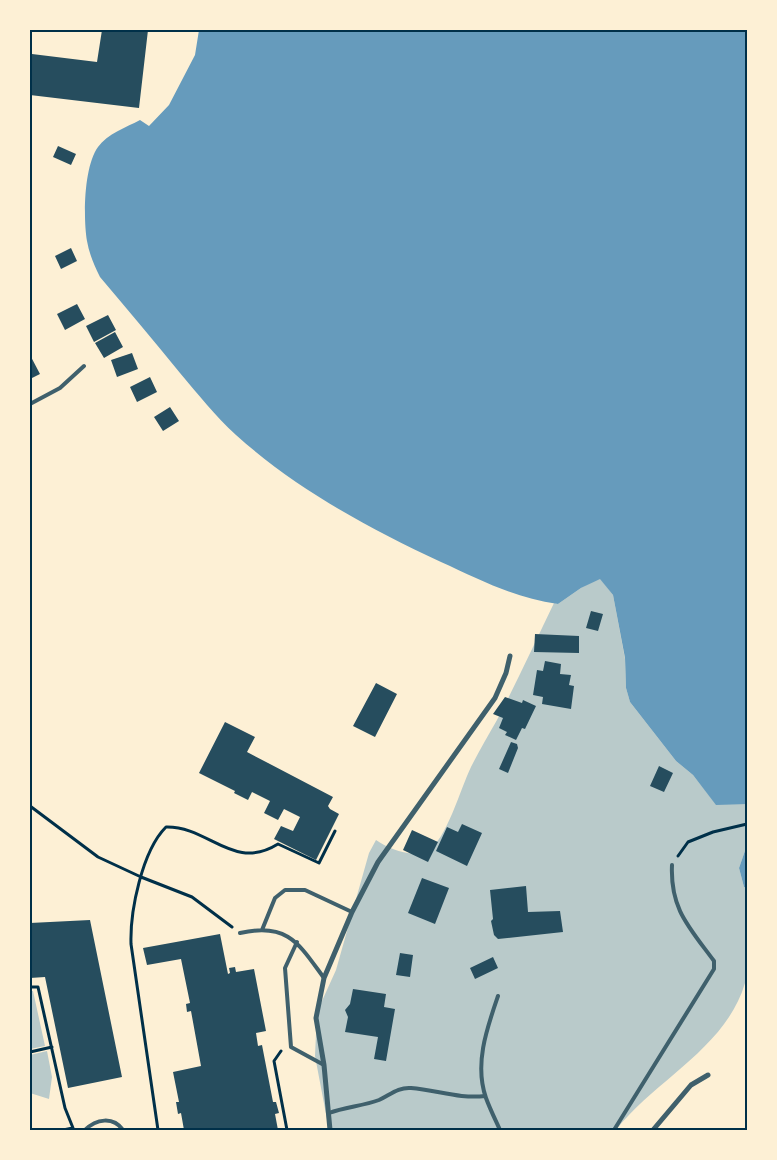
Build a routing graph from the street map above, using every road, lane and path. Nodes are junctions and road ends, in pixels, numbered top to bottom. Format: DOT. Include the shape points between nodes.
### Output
graph roads {
  1 [pos="84,366"];
  2 [pos="30,404"];
  3 [pos="510,656"];
  4 [pos="30,806"];
  5 [pos="747,824"];
  6 [pos="335,831"];
  7 [pos="672,864"];
  8 [pos="140,877"];
  9 [pos="352,912"];
  10 [pos="262,930"];
  11 [pos="240,933"];
  12 [pos="297,942"];
  13 [pos="324,978"];
  14 [pos="30,987"];
  15 [pos="498,996"];
  16 [pos="52,1047"];
  17 [pos="291,1047"];
  18 [pos="30,1052"];
  19 [pos="324,1065"];
  20 [pos="708,1074"];
  21 [pos="485,1096"];
  22 [pos="329,1113"];
  23 [pos="63,1130"];
  24 [pos="85,1130"];
  25 [pos="123,1130"];
  26 [pos="158,1130"];
  27 [pos="287,1130"];
  28 [pos="330,1130"];
  29 [pos="500,1130"];
  30 [pos="614,1130"];
  31 [pos="653,1130"];
  1 -- 2 [label="lane" via="60,388"];
  3 -- 9 [label="street" via="495,698 378,862"];
  4 -- 8 [label="path" via="98,857"];
  5 -- 7 [label="path" via="688,842"];
  6 -- 8 [label="path" via="319,863 278,844 264,852 250,854 216,844 180,827 166,827 158,835"];
  7 -- 30 [label="lane" via="675,902 714,961 714,969"];
  8 -- 11 [label="path" via="192,898"];
  8 -- 26 [label="path" via="130,919 131,944"];
  9 -- 10 [label="lane" via="305,890 285,890 275,898"];
  9 -- 13 [label="street"];
  10 -- 11 [label="lane"];
  10 -- 12 [label="lane" via="278,932"];
  12 -- 13 [label="lane"];
  12 -- 17 [label="lane" via="285,968"];
  13 -- 19 [label="street" via="316,1018"];
  14 -- 16 [label="path" via="38,987"];
  15 -- 21 [label="lane" via="482,1053"];
  16 -- 18 [label="path"];
  16 -- 23 [label="path" via="65,1108 73,1128"];
  17 -- 19 [label="lane"];
  17 -- 27 [label="path" via="278,1052 274,1062"];
  19 -- 22 [label="street"];
  20 -- 31 [label="street" via="691,1085"];
  21 -- 22 [label="lane" via="468,1098 410,1088"];
  21 -- 29 [label="lane"];
  22 -- 28 [label="street"];
  24 -- 25 [label="lane" via="90,1124 106,1120"];
}
